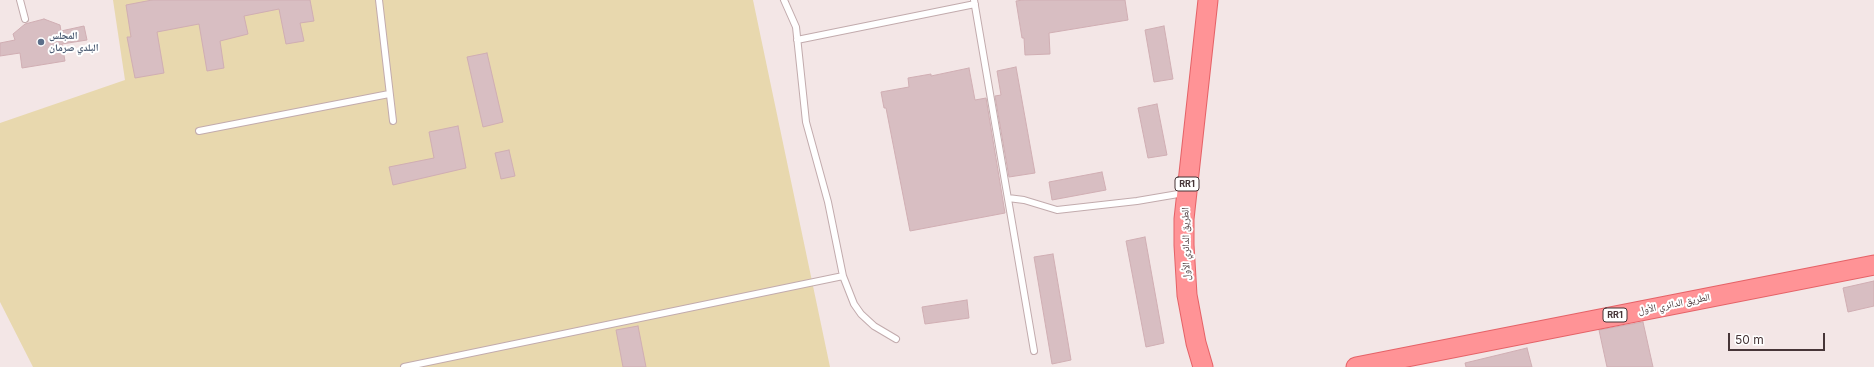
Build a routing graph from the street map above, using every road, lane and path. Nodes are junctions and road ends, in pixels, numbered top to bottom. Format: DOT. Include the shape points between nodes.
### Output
graph roads {
  1 [pos="20,0"];
  2 [pos="379,0"];
  3 [pos="784,0"];
  4 [pos="1208,0"];
  5 [pos="974,2"];
  6 [pos="25,19"];
  7 [pos="797,40"];
  8 [pos="389,94"];
  9 [pos="393,121"];
  10 [pos="199,131"];
  11 [pos="1186,193"];
  12 [pos="1008,198"];
  13 [pos="1874,265"];
  14 [pos="843,276"];
  15 [pos="896,340"];
  16 [pos="1034,351"];
  17 [pos="404,367"];
  18 [pos="1203,367"];
  19 [pos="1356,367"];
  1 -- 6 [label="lane"];
  2 -- 8 [label="lane"];
  3 -- 7 [label="lane" via="796,27"];
  4 -- 11 [label="main road, الطريق الدائري الأول / RR1"];
  5 -- 7 [label="lane"];
  5 -- 12 [label="lane"];
  7 -- 14 [label="lane" via="806,122 828,202"];
  8 -- 9 [label="lane"];
  8 -- 10 [label="lane"];
  11 -- 12 [label="lane" via="1056,210"];
  11 -- 18 [label="main road, الطريق الدائري الأول / RR1" via="1185,270 1191,319"];
  12 -- 16 [label="lane"];
  13 -- 19 [label="main road, الطريق الدائري الأول / RR1"];
  14 -- 15 [label="lane" via="854,304 861,314"];
  14 -- 17 [label="lane"];
}
